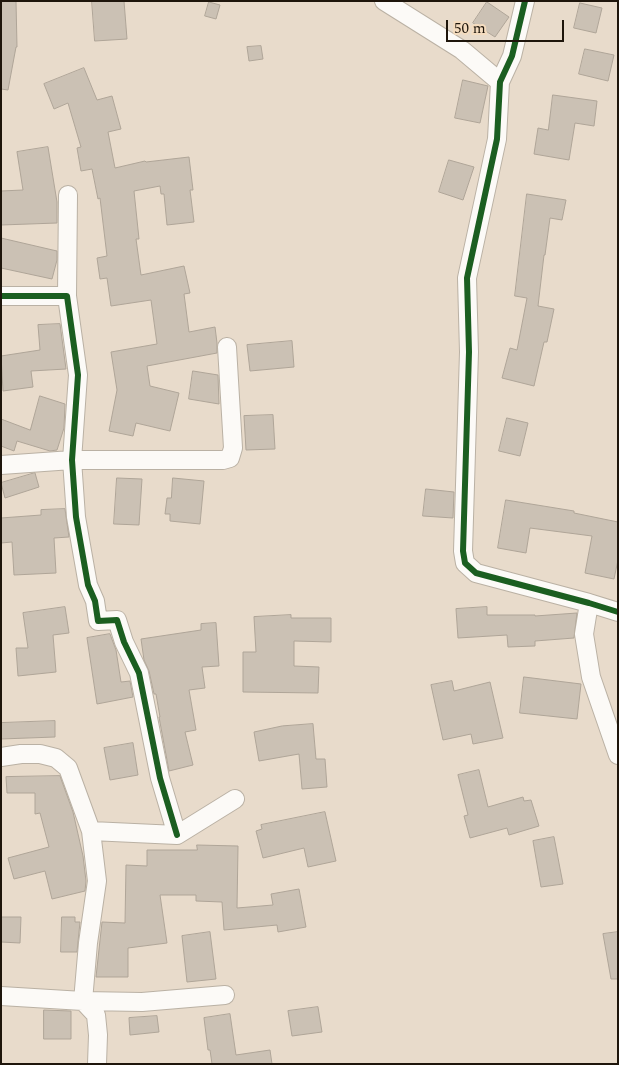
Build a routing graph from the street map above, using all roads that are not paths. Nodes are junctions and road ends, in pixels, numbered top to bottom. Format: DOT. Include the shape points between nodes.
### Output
graph roads {
  1 [pos="384,1"];
  2 [pos="525,1"];
  3 [pos="500,82"];
  4 [pos="68,195"];
  5 [pos="1,296"];
  6 [pos="67,296"];
  7 [pos="227,347"];
  8 [pos="72,460"];
  9 [pos="1,465"];
  10 [pos="588,603"];
  11 [pos="618,612"];
  12 [pos="618,755"];
  13 [pos="1,757"];
  14 [pos="235,799"];
  15 [pos="90,831"];
  16 [pos="177,835"];
  17 [pos="225,995"];
  18 [pos="1,996"];
  19 [pos="83,1002"];
  20 [pos="97,1064"];
  1 -- 3 [label="street" via="462,50"];
  2 -- 3 [label="street" via="512,56"];
  3 -- 10 [label="street" via="497,138 467,278 469,352 465,563 476,573"];
  4 -- 6 [label="street"];
  5 -- 6 [label="street"];
  6 -- 8 [label="street" via="78,375"];
  7 -- 8 [label="street" via="233,448 230,458"];
  8 -- 9 [label="street"];
  8 -- 16 [label="street" via="76,517 98,621 117,620 139,673 160,778"];
  10 -- 11 [label="street"];
  10 -- 12 [label="street" via="584,634 591,677"];
  13 -- 15 [label="street" via="30,754 56,758 68,768"];
  14 -- 16 [label="street"];
  15 -- 16 [label="street"];
  15 -- 19 [label="street" via="97,881"];
  17 -- 19 [label="street" via="142,1002"];
  18 -- 19 [label="street"];
  19 -- 20 [label="street" via="96,1015"];
}
